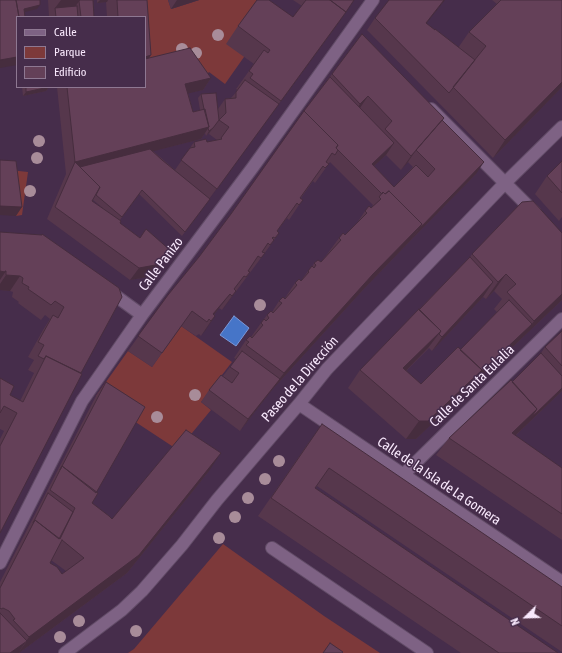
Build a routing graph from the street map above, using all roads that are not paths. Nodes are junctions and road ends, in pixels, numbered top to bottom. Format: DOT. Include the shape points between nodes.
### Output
graph roads {
  1 [pos="373,0"];
  2 [pos="425,102"];
  3 [pos="562,127"];
  4 [pos="505,183"];
  5 [pos="542,221"];
  6 [pos="98,283"];
  7 [pos="142,315"];
  8 [pos="562,319"];
  9 [pos="299,404"];
  10 [pos="404,474"];
  11 [pos="272,548"];
  12 [pos="0,563"];
  13 [pos="562,582"];
  14 [pos="66,653"];
  15 [pos="427,653"];
  1 -- 7 [label="street, Calle Panizo" via="253,168"];
  2 -- 4 [label="street"];
  3 -- 4 [label="street, Paseo de la Dirección"];
  4 -- 5 [label="street"];
  4 -- 9 [label="street, Paseo de la Dirección" via="327,368"];
  6 -- 7 [label="street"];
  7 -- 12 [label="street, Calle Panizo" via="82,401"];
  8 -- 10 [label="street, Calle de Santa Eulalia"];
  9 -- 10 [label="street, Calle de la Isla de La Gomera"];
  9 -- 14 [label="street, Paseo de la Dirección" via="142,591 122,610"];
  10 -- 13 [label="street, Calle de la Isla de La Gomera"];
  11 -- 15 [label="street"];
}
